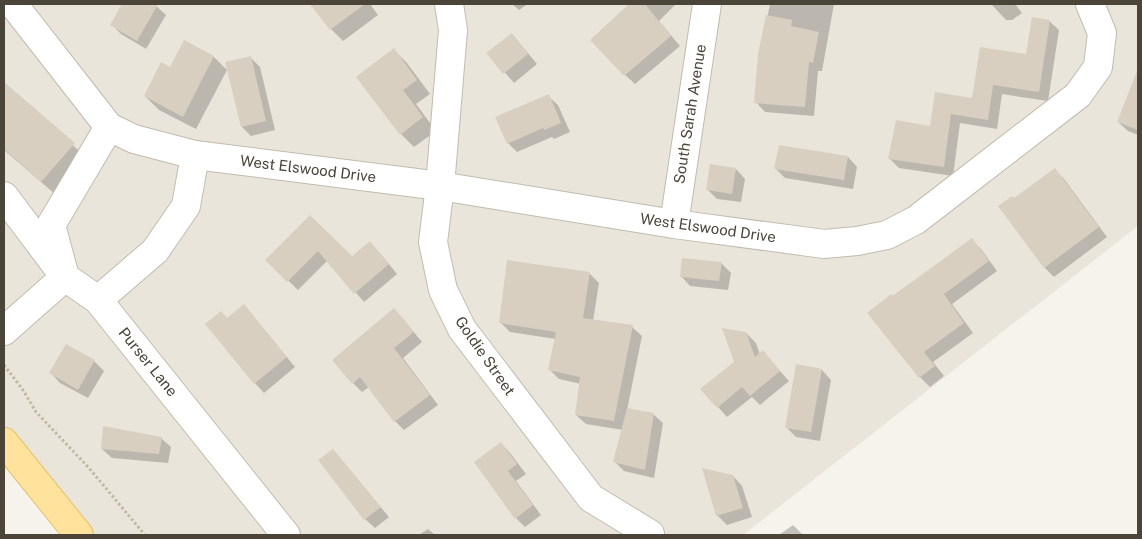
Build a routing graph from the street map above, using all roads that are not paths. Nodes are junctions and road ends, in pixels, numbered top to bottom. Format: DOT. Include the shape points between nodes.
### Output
graph roads {
  1 [pos="13,4"];
  2 [pos="449,4"];
  3 [pos="707,4"];
  4 [pos="1090,4"];
  5 [pos="109,127"];
  6 [pos="195,155"];
  7 [pos="440,186"];
  8 [pos="4,196"];
  9 [pos="674,224"];
  10 [pos="65,277"];
  11 [pos="98,300"];
  12 [pos="4,331"];
  13 [pos="4,442"];
  14 [pos="650,534"];
  15 [pos="78,535"];
  16 [pos="286,535"];
  1 -- 5 [label="street"];
  2 -- 7 [label="street, Goldie Street" via="453,30"];
  3 -- 9 [label="street, South Sarah Avenue"];
  4 -- 9 [label="street, West Elswood Drive" via="1102,33 1098,67 1078,95 916,220 887,236 824,244"];
  5 -- 6 [label="street, West Elswood Drive" via="134,139"];
  5 -- 10 [label="street" via="50,225"];
  6 -- 7 [label="street, West Elswood Drive"];
  6 -- 11 [label="street" via="186,206 155,251"];
  7 -- 9 [label="street, West Elswood Drive"];
  7 -- 14 [label="street, Goldie Street" via="433,242 443,290 462,329 591,498"];
  8 -- 10 [label="street, Purser Lane"];
  10 -- 11 [label="street, Purser Lane"];
  10 -- 12 [label="street"];
  11 -- 16 [label="street, Purser Lane"];
  13 -- 15 [label="main road"];
}
